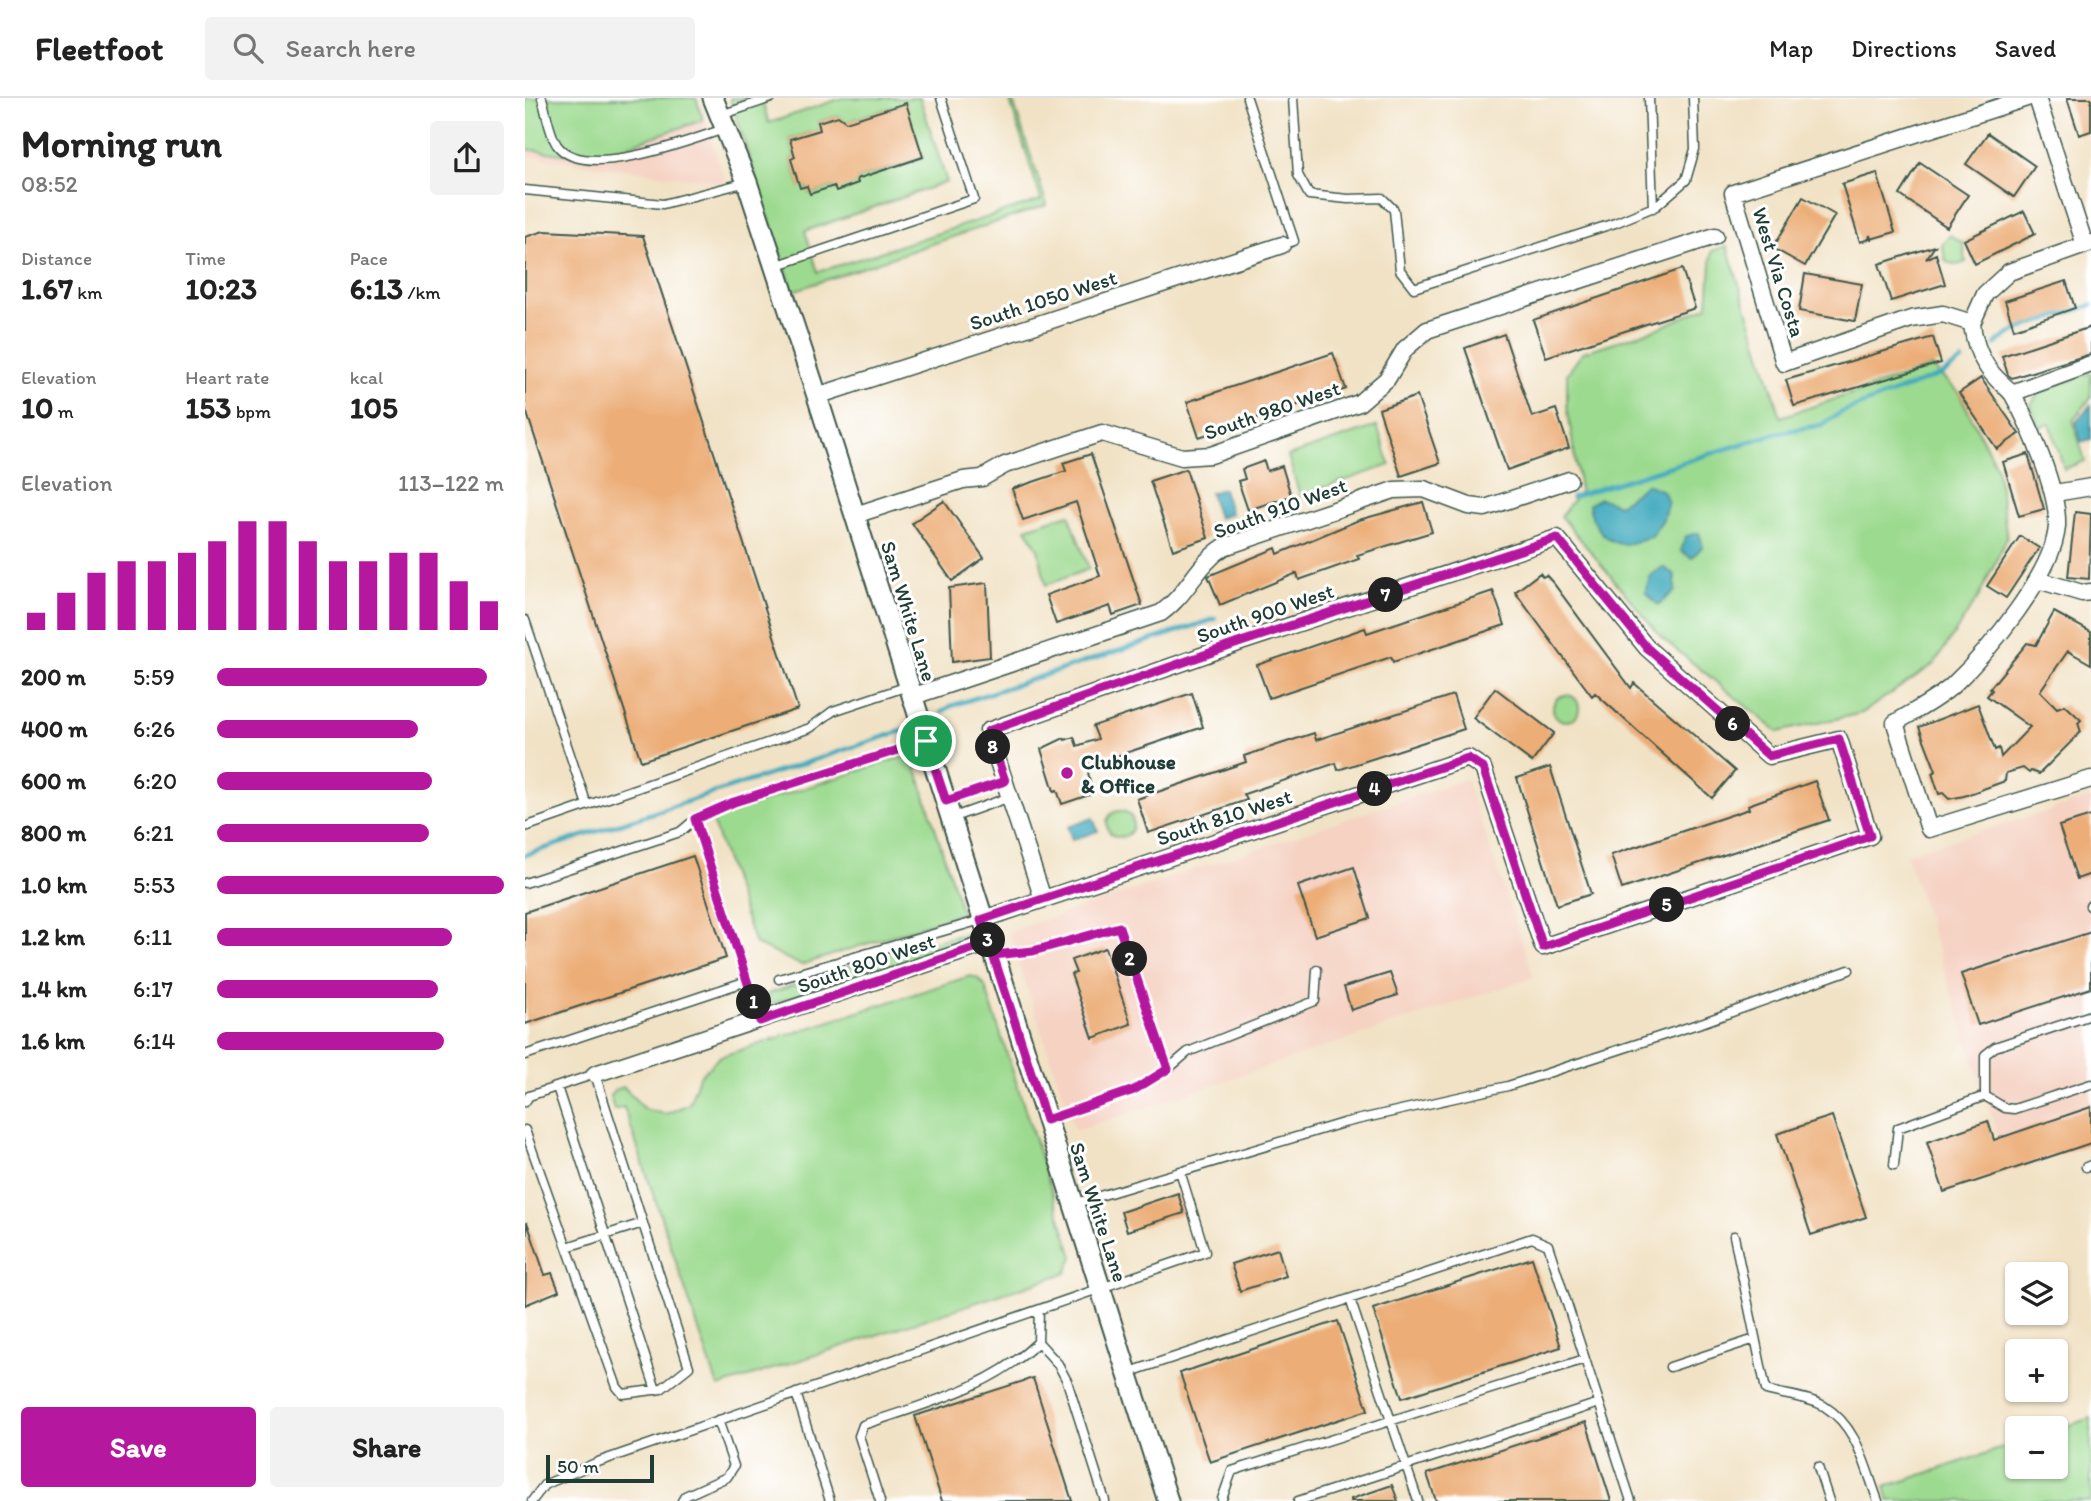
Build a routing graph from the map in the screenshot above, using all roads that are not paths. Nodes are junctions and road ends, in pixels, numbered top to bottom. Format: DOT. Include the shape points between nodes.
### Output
graph roads {
  1 [pos="542,98"];
  2 [pos="771,98"];
  3 [pos="941,98"];
  4 [pos="1247,98"];
  5 [pos="1293,98"];
  6 [pos="1649,98"];
  7 [pos="1693,98"];
  8 [pos="2027,98"];
  9 [pos="2037,98"];
  10 [pos="719,114"];
  11 [pos="747,182"];
  12 [pos="525,190"];
  13 [pos="1654,208"];
  14 [pos="1715,236"];
  15 [pos="2088,244"];
  16 [pos="1282,245"];
  17 [pos="775,266"];
  18 [pos="1972,323"];
  19 [pos="2091,364"];
  20 [pos="2012,393"];
  21 [pos="817,396"];
  22 [pos="1569,480"];
  23 [pos="2091,487"];
  24 [pos="2055,493"];
  25 [pos="855,515"];
  26 [pos="2038,580"];
  27 [pos="2091,592"];
  28 [pos="525,620"];
  29 [pos="909,692"];
  30 [pos="926,741"];
  31 [pos="1479,763"];
  32 [pos="2091,779"];
  33 [pos="1005,781"];
  34 [pos="1010,797"];
  35 [pos="587,805"];
  36 [pos="949,810"];
  37 [pos="695,819"];
  38 [pos="525,827"];
  39 [pos="525,883"];
  40 [pos="1043,899"];
  41 [pos="981,920"];
  42 [pos="991,949"];
  43 [pos="1317,970"];
  44 [pos="1849,970"];
  45 [pos="779,979"];
  46 [pos="747,981"];
  47 [pos="2091,1014"];
  48 [pos="760,1021"];
  49 [pos="525,1055"];
  50 [pos="1168,1069"];
  51 [pos="595,1074"];
  52 [pos="2091,1084"];
  53 [pos="557,1087"];
  54 [pos="1985,1096"];
  55 [pos="526,1098"];
  56 [pos="1046,1120"];
  57 [pos="525,1130"];
  58 [pos="1894,1165"];
  59 [pos="1180,1171"];
  60 [pos="1073,1204"];
  61 [pos="643,1223"];
  62 [pos="606,1236"];
  63 [pos="1734,1236"];
  64 [pos="567,1247"];
  65 [pos="1100,1289"];
  66 [pos="1350,1299"];
  67 [pos="1039,1310"];
  68 [pos="1755,1339"];
  69 [pos="1038,1342"];
  70 [pos="1585,1359"];
  71 [pos="1670,1367"];
  72 [pos="1127,1373"];
  73 [pos="656,1390"];
  74 [pos="796,1394"];
  75 [pos="1599,1403"];
  76 [pos="718,1420"];
  77 [pos="1391,1420"];
  78 [pos="1406,1467"];
  79 [pos="1818,1467"];
  80 [pos="1221,1500"];
  81 [pos="533,1501"];
  82 [pos="682,1501"];
  83 [pos="830,1501"];
  84 [pos="880,1501"];
  85 [pos="1105,1501"];
  86 [pos="1168,1501"];
  87 [pos="1298,1501"];
  88 [pos="1418,1501"];
  89 [pos="1631,1501"];
  90 [pos="1829,1501"];
  91 [pos="1878,1501"];
  1 -- 10 [label="lane" via="558,145 584,158 632,159"];
  2 -- 10 [label="lane"];
  3 -- 17 [label="lane" via="974,199"];
  4 -- 16 [label="lane" via="1294,241"];
  5 -- 13 [label="lane" via="1298,175 1309,195 1382,198 1394,210 1400,270 1414,288"];
  6 -- 13 [label="lane"];
  7 -- 13 [label="lane" via="1695,149 1686,180"];
  8 -- 18 [label="street, West Via Costa" via="1734,193 1784,363 1911,319 1943,314"];
  9 -- 15 [label="street"];
  10 -- 11 [label="street, Sam White Lane"];
  11 -- 12 [label="lane" via="663,204"];
  11 -- 17 [label="street, Sam White Lane"];
  14 -- 25 [label="street, South 980 West" via="1427,330 1405,349 1387,379 1359,403 1210,454 1182,457 1102,433 1005,465 982,478"];
  15 -- 18 [label="street" via="2009,272 1985,294"];
  16 -- 21 [label="street, South 1050 West"];
  17 -- 21 [label="street, Sam White Lane"];
  18 -- 20 [label="street" via="1973,341 1984,363"];
  19 -- 20 [label="street"];
  20 -- 24 [label="street"];
  21 -- 25 [label="street, Sam White Lane"];
  22 -- 29 [label="street, South 910 West" via="1485,508 1424,489 1394,490 1224,547 1203,562 1161,613"];
  23 -- 24 [label="street"];
  24 -- 26 [label="street" via="2053,553"];
  25 -- 29 [label="street, Sam White Lane"];
  26 -- 27 [label="street"];
  26 -- 32 [label="street" via="1952,686 1895,723 1929,829"];
  28 -- 35 [label="lane"];
  29 -- 30 [label="street, Sam White Lane"];
  29 -- 35 [label="lane" via="832,710 810,728"];
  30 -- 36 [label="street, Sam White Lane"];
  30 -- 37 [label="lane" via="734,802"];
  31 -- 33 [label="street, South 900 West" via="1543,947 1870,836 1839,739 1769,756 1647,648 1557,538 988,731"];
  31 -- 40 [label="street, South 810 West" via="1468,758"];
  33 -- 34 [label="street"];
  33 -- 36 [label="lane"];
  34 -- 36 [label="lane"];
  34 -- 40 [label="street"];
  35 -- 38 [label="lane"];
  36 -- 41 [label="street, Sam White Lane"];
  37 -- 39 [label="lane" via="680,832"];
  37 -- 46 [label="lane"];
  40 -- 41 [label="street, South 810 West"];
  41 -- 42 [label="street, Sam White Lane"];
  41 -- 45 [label="lane"];
  42 -- 48 [label="street, South 800 West"];
  42 -- 50 [label="lane" via="1033,951 1119,927"];
  42 -- 56 [label="street, Sam White Lane"];
  43 -- 50 [label="lane" via="1315,1000 1188,1052"];
  44 -- 59 [label="lane" via="1508,1086 1343,1123"];
  46 -- 48 [label="lane"];
  46 -- 49 [label="lane"];
  47 -- 54 [label="lane" via="1995,1047 1985,1055"];
  48 -- 51 [label="street, South 800 West"];
  50 -- 56 [label="lane" via="1134,1090"];
  51 -- 53 [label="lane"];
  51 -- 61 [label="lane"];
  52 -- 54 [label="lane" via="2014,1110"];
  53 -- 55 [label="lane"];
  53 -- 62 [label="lane"];
  54 -- 58 [label="lane" via="1898,1128"];
  56 -- 60 [label="street, Sam White Lane"];
  57 -- 64 [label="lane"];
  59 -- 60 [label="lane"];
  59 -- 65 [label="lane" via="1205,1252"];
  60 -- 65 [label="street, Sam White Lane"];
  61 -- 62 [label="lane"];
  61 -- 73 [label="lane" via="689,1367"];
  62 -- 64 [label="lane"];
  62 -- 73 [label="lane"];
  63 -- 68 [label="lane"];
  64 -- 73 [label="lane" via="617,1387 623,1394"];
  65 -- 67 [label="lane"];
  65 -- 72 [label="street, Sam White Lane"];
  66 -- 70 [label="lane" via="1532,1238 1548,1245"];
  66 -- 72 [label="lane"];
  66 -- 77 [label="lane"];
  67 -- 69 [label="lane"];
  67 -- 74 [label="lane"];
  68 -- 71 [label="lane"];
  68 -- 91 [label="lane" via="1766,1390 1823,1405 1846,1424 1857,1441"];
  69 -- 84 [label="lane" via="1020,1359 981,1382 863,1425 859,1436"];
  69 -- 85 [label="lane" via="1067,1381"];
  70 -- 75 [label="lane"];
  70 -- 77 [label="lane"];
  72 -- 86 [label="street, Sam White Lane"];
  74 -- 76 [label="lane"];
  74 -- 83 [label="lane"];
  75 -- 78 [label="lane"];
  75 -- 89 [label="lane"];
  76 -- 81 [label="lane" via="544,1485"];
  76 -- 82 [label="lane" via="734,1466 727,1478"];
  77 -- 78 [label="lane"];
  77 -- 80 [label="lane" via="1232,1471"];
  78 -- 87 [label="lane"];
  78 -- 88 [label="lane"];
  79 -- 90 [label="lane"];
}
